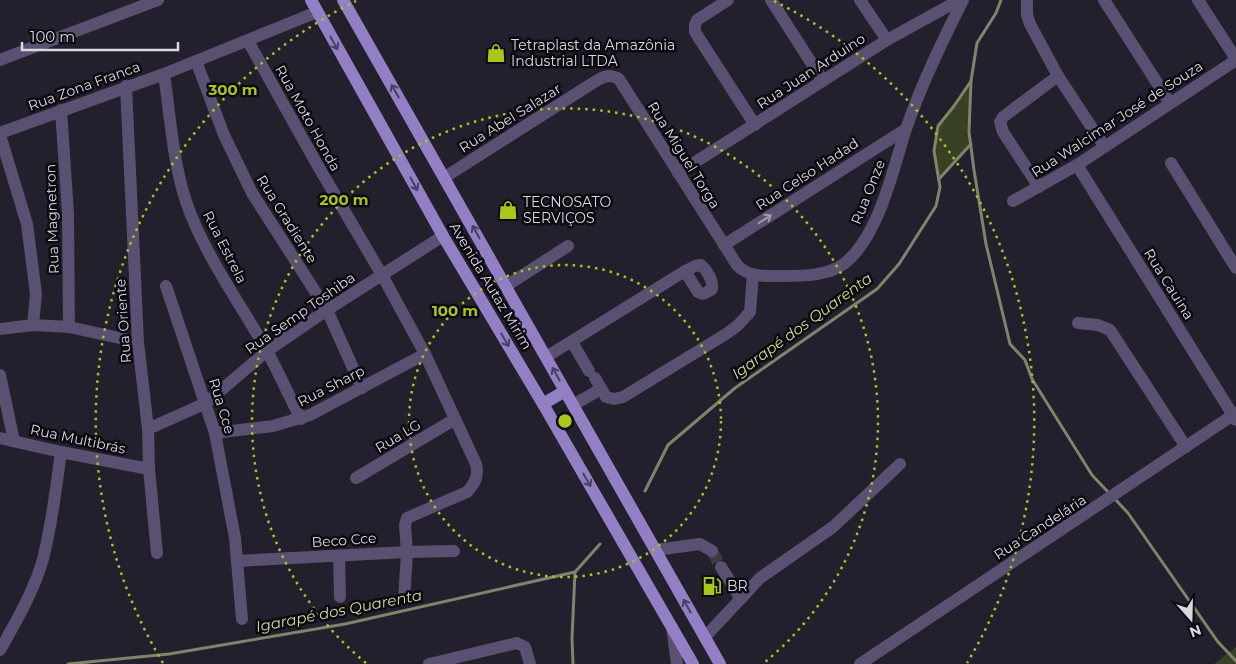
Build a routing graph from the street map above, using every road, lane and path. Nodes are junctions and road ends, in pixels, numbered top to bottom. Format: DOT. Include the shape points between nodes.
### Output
graph roads {
  1 [pos="158,0"];
  2 [pos="311,0"];
  3 [pos="343,0"];
  4 [pos="728,0"];
  5 [pos="771,0"];
  6 [pos="860,0"];
  7 [pos="1028,0"];
  8 [pos="1104,0"];
  9 [pos="1198,0"];
  10 [pos="958,1"];
  11 [pos="317,12"];
  12 [pos="887,40"];
  13 [pos="248,41"];
  14 [pos="1236,59"];
  15 [pos="0,60"];
  16 [pos="196,61"];
  17 [pos="164,74"];
  18 [pos="1058,76"];
  19 [pos="619,80"];
  20 [pos="823,81"];
  21 [pos="126,86"];
  22 [pos="1170,103"];
  23 [pos="61,110"];
  24 [pos="755,125"];
  25 [pos="906,129"];
  26 [pos="0,134"];
  27 [pos="1104,146"];
  28 [pos="1171,163"];
  29 [pos="1077,165"];
  30 [pos="678,173"];
  31 [pos="445,177"];
  32 [pos="1039,187"];
  33 [pos="1014,201"];
  34 [pos="443,236"];
  35 [pos="724,245"];
  36 [pos="568,246"];
  37 [pos="1236,268"];
  38 [pos="685,271"];
  39 [pos="754,274"];
  40 [pos="382,275"];
  41 [pos="166,286"];
  42 [pos="506,286"];
  43 [pos="327,310"];
  44 [pos="1078,323"];
  45 [pos="33,325"];
  46 [pos="69,328"];
  47 [pos="0,329"];
  48 [pos="138,342"];
  49 [pos="572,342"];
  50 [pos="267,351"];
  51 [pos="425,354"];
  52 [pos="546,357"];
  53 [pos="0,375"];
  54 [pos="595,379"];
  55 [pos="362,388"];
  56 [pos="566,391"];
  57 [pos="206,403"];
  58 [pos="543,404"];
  59 [pos="573,405"];
  60 [pos="1235,416"];
  61 [pos="301,419"];
  62 [pos="455,419"];
  63 [pos="148,429"];
  64 [pos="216,433"];
  65 [pos="0,438"];
  66 [pos="14,440"];
  67 [pos="1186,447"];
  68 [pos="61,452"];
  69 [pos="900,464"];
  70 [pos="149,469"];
  71 [pos="356,478"];
  72 [pos="656,550"];
  73 [pos="454,551"];
  74 [pos="407,552"];
  75 [pos="712,552"];
  76 [pos="157,553"];
  77 [pos="339,556"];
  78 [pos="237,562"];
  79 [pos="721,567"];
  80 [pos="340,597"];
  81 [pos="740,599"];
  82 [pos="404,600"];
  83 [pos="242,619"];
  84 [pos="672,628"];
  85 [pos="705,637"];
  86 [pos="0,650"];
  87 [pos="430,664"];
  88 [pos="530,664"];
  89 [pos="677,664"];
  90 [pos="693,664"];
  91 [pos="720,664"];
  92 [pos="860,664"];
  1 -- 15 [label="street"];
  2 -- 11 [label="main road, Avenida Autaz Mirim"];
  31 -- 3 [label="main road, Avenida Autaz Mirim, one-way"];
  4 -- 24 [label="street" via="697,20 695,32"];
  5 -- 20 [label="street"];
  6 -- 12 [label="street"];
  7 -- 18 [label="street" via="1030,24"];
  8 -- 22 [label="street"];
  9 -- 14 [label="street"];
  10 -- 12 [label="street, Rua Juan Arduino"];
  10 -- 25 [label="street, Rua Onze"];
  11 -- 13 [label="street, Rua Zona Franca"];
  11 -- 34 [label="main road, Avenida Autaz Mirim, one-way"];
  12 -- 20 [label="street, Rua Juan Arduino"];
  13 -- 16 [label="street, Rua Zona Franca"];
  13 -- 40 [label="street, Rua Moto Honda"];
  14 -- 22 [label="street, Rua Walcimar José de Souza"];
  16 -- 17 [label="street, Rua Zona Franca"];
  16 -- 43 [label="street, Rua Gradiente" via="224,135 252,193"];
  17 -- 21 [label="street, Rua Zona Franca"];
  17 -- 50 [label="street, Rua Estrela" via="176,156 191,214 209,255"];
  18 -- 27 [label="street"];
  18 -- 32 [label="street" via="1002,117 1000,122 1003,132"];
  19 -- 30 [label="street, Rua Miguel Torga"];
  19 -- 31 [label="street, Rua Abel Salazar" via="608,76 601,78"];
  20 -- 24 [label="street, Rua Juan Arduino"];
  21 -- 23 [label="street, Rua Zona Franca"];
  21 -- 48 [label="street, Rua Oriente"];
  22 -- 27 [label="street, Rua Walcimar José de Souza"];
  23 -- 26 [label="street, Rua Zona Franca"];
  23 -- 46 [label="street, Rua Magnetron" via="68,214"];
  24 -- 30 [label="street, Rua Juan Arduino"];
  35 -- 25 [label="street, Rua Celso Hadad, one-way"];
  25 -- 39 [label="street, Rua Onze" via="872,226 853,256 833,270 817,274"];
  26 -- 45 [label="street" via="27,224 36,294"];
  27 -- 29 [label="street, Rua Walcimar José de Souza"];
  28 -- 37 [label="street"];
  29 -- 32 [label="street, Rua Walcimar José de Souza"];
  29 -- 60 [label="street, Rua Cauina"];
  30 -- 35 [label="street, Rua Miguel Torga"];
  42 -- 31 [label="main road, Avenida Autaz Mirim, one-way"];
  32 -- 33 [label="street, Rua Walcimar José de Souza"];
  34 -- 40 [label="street, Rua Semp Toshiba"];
  34 -- 58 [label="main road, Avenida Autaz Mirim, one-way"];
  35 -- 39 [label="street" via="742,271"];
  36 -- 42 [label="street"];
  38 -- 49 [label="street"];
  39 -- 54 [label="street" via="750,312 731,330 623,397 606,397"];
  40 -- 43 [label="street, Rua Semp Toshiba"];
  40 -- 51 [label="street, Rua Moto Honda"];
  41 -- 57 [label="street, Rua Cce"];
  42 -- 52 [label="main road, Avenida Autaz Mirim"];
  43 -- 50 [label="street, Rua Semp Toshiba"];
  43 -- 55 [label="street, Rua Gradiente"];
  44 -- 67 [label="street" via="1110,330"];
  45 -- 46 [label="street"];
  45 -- 47 [label="street"];
  46 -- 48 [label="street"];
  48 -- 63 [label="street, Rua Oriente"];
  49 -- 52 [label="street"];
  49 -- 54 [label="street"];
  50 -- 57 [label="street, Rua Semp Toshiba"];
  50 -- 61 [label="street, Rua Estrela"];
  51 -- 55 [label="street, Rua Sharp"];
  51 -- 62 [label="street, Rua Moto Honda"];
  56 -- 52 [label="main road, Avenida Autaz Mirim, one-way"];
  53 -- 66 [label="street"];
  54 -- 59 [label="street"];
  55 -- 61 [label="street, Rua Sharp"];
  56 -- 58 [label="main road"];
  56 -- 59 [label="main road, Avenida Autaz Mirim"];
  57 -- 63 [label="street, Rua Semp Toshiba"];
  57 -- 64 [label="street, Rua Cce"];
  58 -- 84 [label="main road, Avenida Autaz Mirim, one-way"];
  59 -- 72 [label="main road, Avenida Autaz Mirim"];
  60 -- 67 [label="street, Rua Candelária"];
  61 -- 64 [label="street, Rua Sharp"];
  62 -- 71 [label="street, Rua LG"];
  62 -- 74 [label="street, Rua Moto Honda" via="475,459 477,476 467,492 407,518"];
  63 -- 70 [label="street, Rua Oriente"];
  64 -- 78 [label="street, Rua Cce"];
  65 -- 66 [label="street, Rua Multibrás"];
  66 -- 68 [label="street, Rua Multibrás"];
  67 -- 92 [label="street, Rua Candelária"];
  68 -- 70 [label="street, Rua Multibrás"];
  68 -- 86 [label="street" via="43,560"];
  69 -- 81 [label="street" via="833,527 765,574"];
  70 -- 76 [label="street, Rua Oriente"];
  72 -- 75 [label="street" via="700,544"];
  85 -- 72 [label="main road, Avenida Autaz Mirim, one-way"];
  73 -- 74 [label="street, Beco Cce"];
  74 -- 77 [label="street, Beco Cce"];
  74 -- 82 [label="street"];
  77 -- 78 [label="street, Beco Cce"];
  77 -- 80 [label="street"];
  78 -- 83 [label="street, Rua Cce"];
  79 -- 81 [label="street"];
  81 -- 85 [label="street"];
  84 -- 89 [label="street"];
  84 -- 90 [label="main road, Avenida Autaz Mirim"];
  85 -- 91 [label="main road, Avenida Autaz Mirim"];
  87 -- 88 [label="street" via="517,643 525,646"];
}
